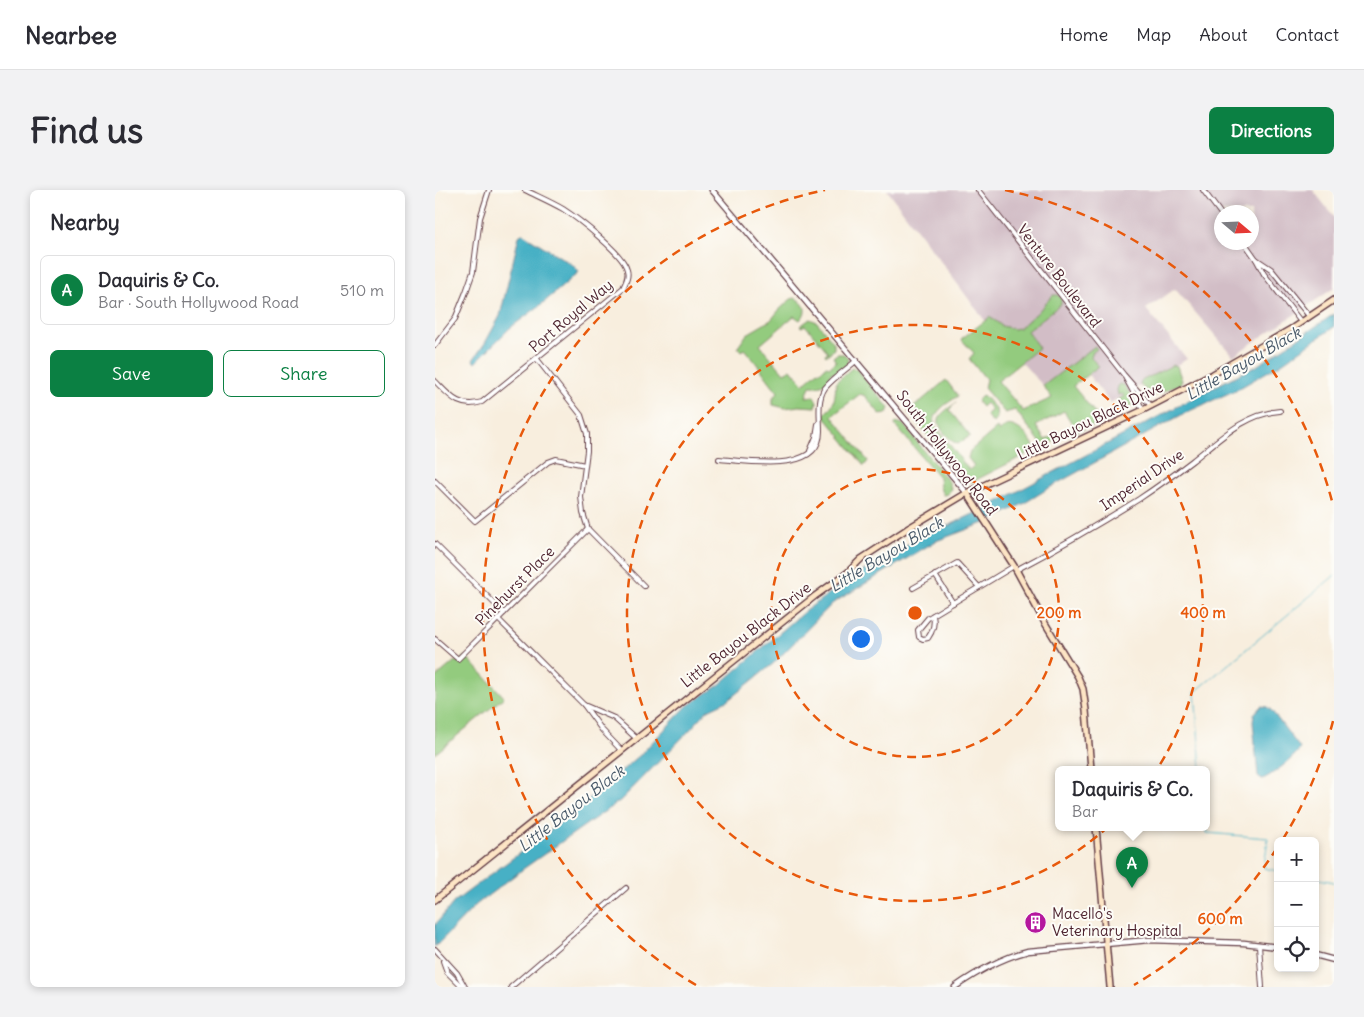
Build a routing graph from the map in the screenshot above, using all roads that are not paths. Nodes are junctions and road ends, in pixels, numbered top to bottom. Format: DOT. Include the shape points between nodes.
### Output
graph roads {
  1 [pos="489,190"];
  2 [pos="525,190"];
  3 [pos="712,190"];
  4 [pos="978,190"];
  5 [pos="1203,190"];
  6 [pos="1214,205"];
  7 [pos="1250,250"];
  8 [pos="1256,259"];
  9 [pos="1334,300"];
  10 [pos="1309,316"];
  11 [pos="1301,322"];
  12 [pos="435,344"];
  13 [pos="537,359"];
  14 [pos="857,360"];
  15 [pos="1124,375"];
  16 [pos="435,381"];
  17 [pos="1151,406"];
  18 [pos="1143,410"];
  19 [pos="1280,411"];
  20 [pos="719,459"];
  21 [pos="585,465"];
  22 [pos="435,481"];
  23 [pos="967,493"];
  24 [pos="588,529"];
  25 [pos="435,544"];
  26 [pos="1015,568"];
  27 [pos="935,575"];
  28 [pos="644,586"];
  29 [pos="979,587"];
  30 [pos="913,588"];
  31 [pos="953,603"];
  32 [pos="504,613"];
  33 [pos="933,615"];
  34 [pos="498,619"];
  35 [pos="435,639"];
  36 [pos="584,705"];
  37 [pos="636,738"];
  38 [pos="621,750"];
  39 [pos="1091,766"];
  40 [pos="1096,831"];
  41 [pos="626,888"];
  42 [pos="435,900"];
  43 [pos="1107,944"];
  44 [pos="1259,945"];
  45 [pos="1274,947"];
  46 [pos="436,949"];
  47 [pos="1319,956"];
  48 [pos="442,958"];
  49 [pos="1334,960"];
  50 [pos="463,987"];
  51 [pos="511,987"];
  52 [pos="955,987"];
  53 [pos="1110,987"];
  54 [pos="1262,987"];
  1 -- 12 [label="street" via="480,218 469,285 455,319"];
  2 -- 13 [label="street, Port Royal Way" via="562,209 595,232 627,269 623,288"];
  3 -- 14 [label="street, South Hollywood Road"];
  4 -- 15 [label="street, Venture Boulevard"];
  5 -- 6 [label="street"];
  7 -- 8 [label="street"];
  8 -- 10 [label="street" via="1271,269"];
  8 -- 11 [label="street"];
  9 -- 10 [label="main road, Little Bayou Black Drive"];
  10 -- 11 [label="main road, Little Bayou Black Drive"];
  11 -- 17 [label="main road, Little Bayou Black Drive"];
  13 -- 16 [label="street, Port Royal Way" via="482,402 473,404 463,404 452,398"];
  13 -- 21 [label="street" via="581,415 587,434"];
  14 -- 20 [label="street" via="825,389 816,437 808,455 788,462"];
  14 -- 23 [label="street, South Hollywood Road"];
  15 -- 17 [label="street, Venture Boulevard"];
  15 -- 18 [label="street, Venture Boulevard"];
  17 -- 18 [label="main road, Little Bayou Black Drive"];
  18 -- 23 [label="main road, Little Bayou Black Drive"];
  19 -- 26 [label="street, Imperial Drive" via="1266,412 1243,422 1139,499 1056,550"];
  21 -- 22 [label="street" via="557,459 548,462 475,521"];
  21 -- 24 [label="street" via="581,497"];
  23 -- 26 [label="main road, South Hollywood Road"];
  23 -- 37 [label="main road, Little Bayou Black Drive" via="861,559"];
  24 -- 28 [label="street"];
  24 -- 32 [label="street, Pinehurst Place"];
  25 -- 32 [label="street"];
  26 -- 29 [label="street, Imperial Drive"];
  26 -- 39 [label="main road, South Hollywood Road" via="1079,677 1086,710"];
  27 -- 29 [label="street" via="957,563"];
  27 -- 30 [label="street"];
  27 -- 31 [label="street"];
  29 -- 31 [label="street, Imperial Drive"];
  31 -- 33 [label="street, Imperial Drive"];
  32 -- 34 [label="street, Pinehurst Place"];
  33 -- 33 [label="street" via="932,633 928,638 919,637 918,630"];
  34 -- 35 [label="street, Pinehurst Place" via="458,659"];
  34 -- 36 [label="street"];
  36 -- 37 [label="street" via="614,718"];
  36 -- 38 [label="street"];
  37 -- 38 [label="main road, Little Bayou Black Drive"];
  38 -- 42 [label="main road, Little Bayou Black Drive"];
  40 -- 43 [label="main road"];
  41 -- 51 [label="street"];
  43 -- 44 [label="street" via="1149,940"];
  43 -- 52 [label="street" via="1028,951 986,967"];
  43 -- 53 [label="main road"];
  44 -- 45 [label="street"];
  44 -- 54 [label="street"];
  46 -- 48 [label="street"];
  47 -- 49 [label="street"];
  48 -- 50 [label="street" via="457,973"];
  48 -- 50 [label="street" via="447,972"];
}
